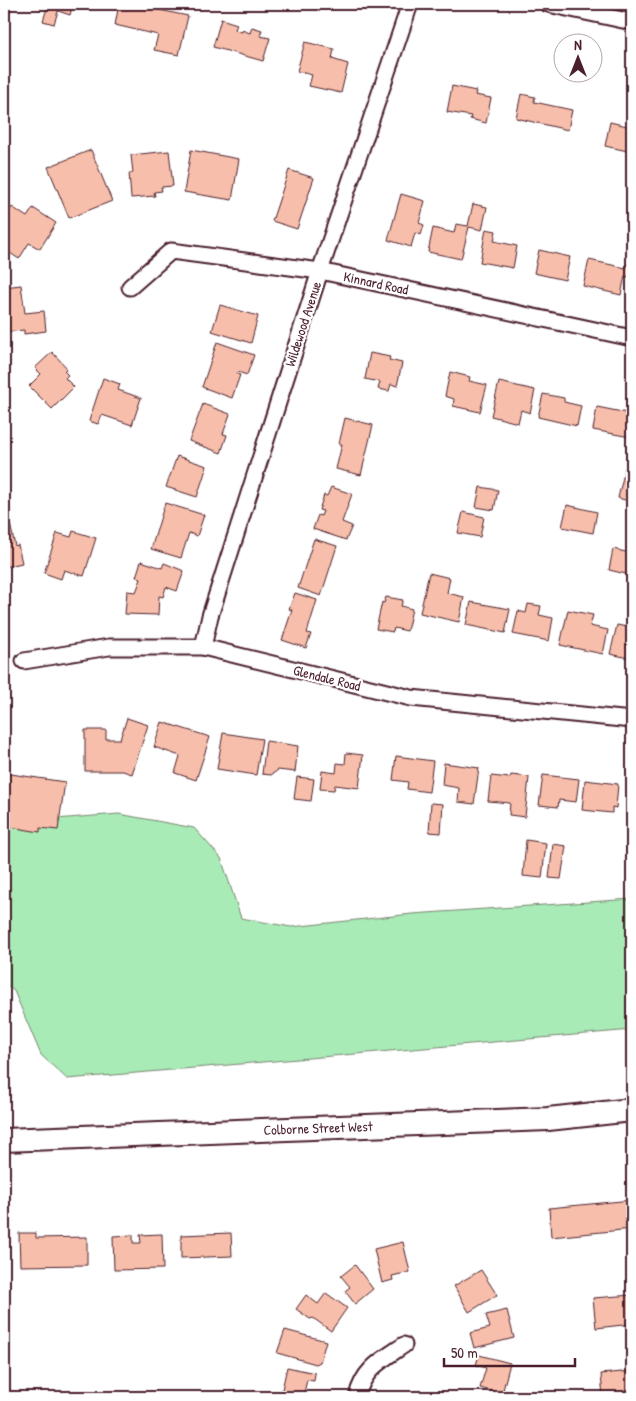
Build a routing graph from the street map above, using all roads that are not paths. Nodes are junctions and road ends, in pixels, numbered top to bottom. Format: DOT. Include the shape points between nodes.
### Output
graph roads {
  1 [pos="410,4"];
  2 [pos="548,4"];
  3 [pos="632,22"];
  4 [pos="320,271"];
  5 [pos="130,287"];
  6 [pos="632,338"];
  7 [pos="203,647"];
  8 [pos="24,661"];
  9 [pos="632,720"];
  10 [pos="632,1110"];
  11 [pos="4,1140"];
  12 [pos="404,1345"];
  13 [pos="357,1397"];
  1 -- 4 [label="street, Wildewood Avenue"];
  2 -- 3 [label="street"];
  4 -- 5 [label="street, Kinnard Road" via="171,251"];
  4 -- 6 [label="street, Kinnard Road"];
  4 -- 7 [label="street, Wildewood Avenue" via="210,616"];
  7 -- 8 [label="street, Glendale Road" via="109,648"];
  7 -- 9 [label="street, Glendale Road" via="411,698"];
  10 -- 11 [label="main road, Colborne Street West" via="548,1119"];
  12 -- 13 [label="street" via="372,1366"];
}
